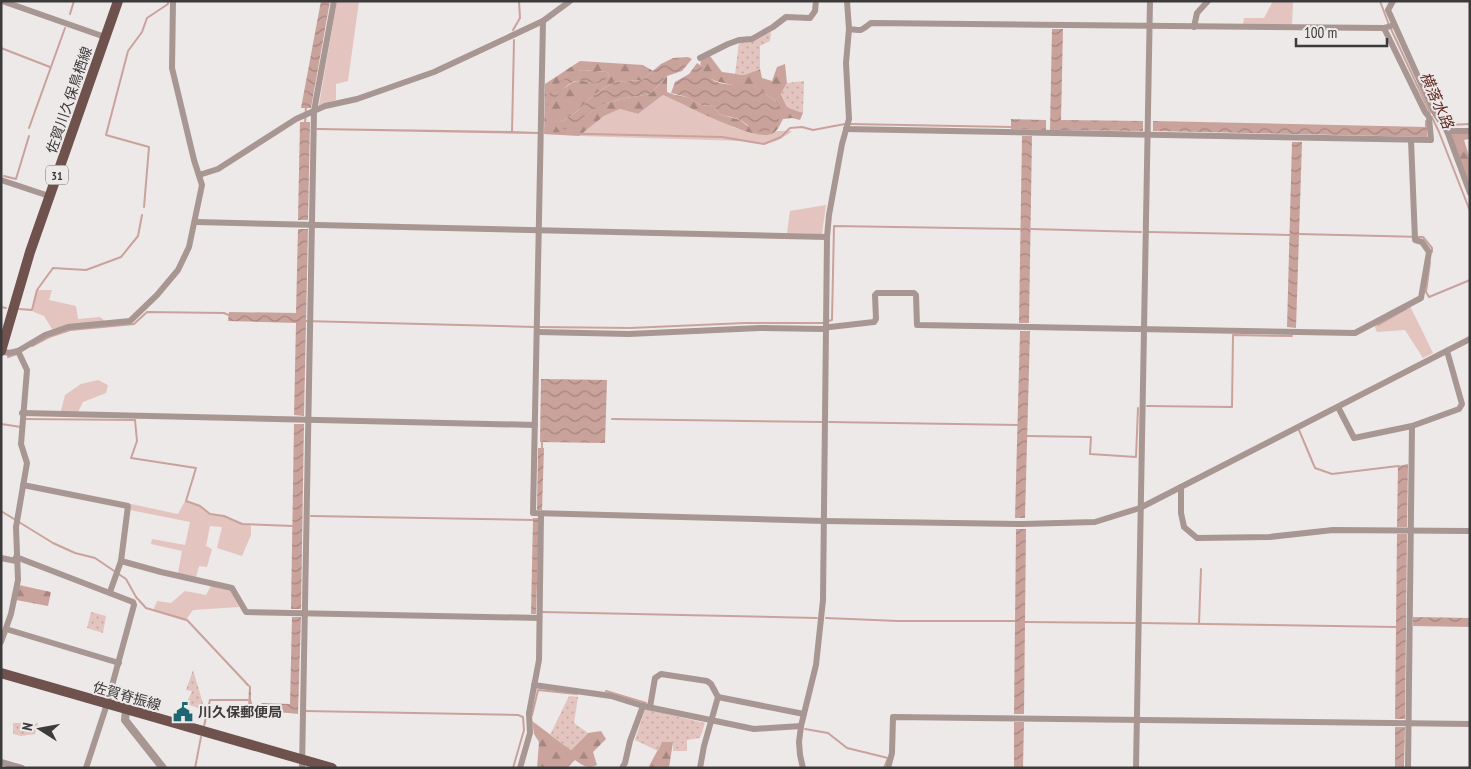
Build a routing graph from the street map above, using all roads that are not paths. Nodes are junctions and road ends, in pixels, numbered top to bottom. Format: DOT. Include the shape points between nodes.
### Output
graph roads {
  1 [pos="2,1"];
  2 [pos="118,1"];
  3 [pos="173,1"];
  4 [pos="334,1"];
  5 [pos="570,1"];
  6 [pos="816,1"];
  7 [pos="847,1"];
  8 [pos="1150,1"];
  9 [pos="1208,1"];
  10 [pos="1393,1"];
  11 [pos="543,21"];
  12 [pos="1394,25"];
  13 [pos="1150,27"];
  14 [pos="1194,27"];
  15 [pos="1384,28"];
  16 [pos="849,29"];
  17 [pos="105,37"];
  18 [pos="700,58"];
  19 [pos="1433,110"];
  20 [pos="1424,112"];
  21 [pos="308,113"];
  22 [pos="846,129"];
  23 [pos="1148,129"];
  24 [pos="1446,131"];
  25 [pos="1470,131"];
  26 [pos="1411,140"];
  27 [pos="199,175"];
  28 [pos="1,180"];
  29 [pos="1470,193"];
  30 [pos="49,196"];
  31 [pos="196,222"];
  32 [pos="306,225"];
  33 [pos="539,230"];
  34 [pos="826,237"];
  35 [pos="826,324"];
  36 [pos="538,328"];
  37 [pos="1144,329"];
  38 [pos="1470,339"];
  39 [pos="1,351"];
  40 [pos="18,351"];
  41 [pos="1447,351"];
  42 [pos="1338,407"];
  43 [pos="22,414"];
  44 [pos="302,420"];
  45 [pos="535,425"];
  46 [pos="1412,426"];
  47 [pos="23,485"];
  48 [pos="1180,488"];
  49 [pos="1140,508"];
  50 [pos="539,514"];
  51 [pos="824,521"];
  52 [pos="1405,530"];
  53 [pos="1470,530"];
  54 [pos="1,558"];
  55 [pos="16,559"];
  56 [pos="121,561"];
  57 [pos="110,592"];
  58 [pos="299,613"];
  59 [pos="539,618"];
  60 [pos="6,629"];
  61 [pos="1,642"];
  62 [pos="118,663"];
  63 [pos="1,673"];
  64 [pos="534,685"];
  65 [pos="718,697"];
  66 [pos="107,704"];
  67 [pos="647,707"];
  68 [pos="126,710"];
  69 [pos="804,714"];
  70 [pos="1137,720"];
  71 [pos="710,721"];
  72 [pos="1402,723"];
  73 [pos="1470,724"];
  74 [pos="801,726"];
  75 [pos="1,762"];
  76 [pos="302,764"];
  77 [pos="22,768"];
  78 [pos="86,768"];
  79 [pos="163,768"];
  80 [pos="332,768"];
  81 [pos="520,768"];
  82 [pos="622,768"];
  83 [pos="700,768"];
  84 [pos="803,768"];
  85 [pos="888,768"];
  86 [pos="1136,768"];
  87 [pos="1408,768"];
  1 -- 17 [label="street"];
  2 -- 17 [label="main road, 佐賀川久保鳥栖線 / 31"];
  3 -- 27 [label="street" via="172,68"];
  4 -- 21 [label="street"];
  5 -- 11 [label="street"];
  6 -- 18 [label="street" via="810,18 786,17 752,39 728,44"];
  7 -- 16 [label="street"];
  8 -- 13 [label="street"];
  9 -- 14 [label="street" via="1197,13"];
  10 -- 12 [label="street" via="1388,10"];
  11 -- 21 [label="street" via="434,72"];
  11 -- 33 [label="street"];
  12 -- 15 [label="street"];
  12 -- 19 [label="street"];
  13 -- 14 [label="street"];
  13 -- 16 [label="street" via="871,23 866,29"];
  13 -- 23 [label="street"];
  14 -- 15 [label="street"];
  15 -- 20 [label="street"];
  16 -- 22 [label="street" via="846,63 849,119"];
  17 -- 30 [label="main road, 佐賀川久保鳥栖線 / 31"];
  19 -- 20 [label="street"];
  19 -- 24 [label="street"];
  20 -- 26 [label="street" via="1429,117 1430,140"];
  21 -- 27 [label="street" via="218,169"];
  21 -- 32 [label="street"];
  22 -- 23 [label="street" via="1028,133"];
  22 -- 34 [label="street"];
  23 -- 26 [label="street"];
  23 -- 37 [label="street"];
  24 -- 25 [label="street"];
  24 -- 29 [label="street"];
  26 -- 37 [label="street" via="1415,237 1429,252 1421,298 1355,333"];
  27 -- 31 [label="street" via="202,185"];
  28 -- 30 [label="street"];
  30 -- 39 [label="main road, 佐賀川久保鳥栖線 / 31"];
  31 -- 32 [label="street"];
  31 -- 40 [label="street" via="178,270 130,321 68,327 45,335"];
  32 -- 33 [label="street"];
  32 -- 44 [label="street" via="311,322"];
  33 -- 34 [label="street"];
  33 -- 36 [label="street"];
  34 -- 35 [label="street"];
  35 -- 36 [label="street" via="824,330 711,329 629,334"];
  35 -- 37 [label="street" via="874,322 877,293 914,293 917,325"];
  35 -- 51 [label="street"];
  36 -- 45 [label="street"];
  37 -- 49 [label="street"];
  38 -- 41 [label="street"];
  39 -- 40 [label="street"];
  40 -- 43 [label="street" via="27,370"];
  41 -- 42 [label="street"];
  41 -- 46 [label="street" via="1462,404 1459,409"];
  42 -- 46 [label="street" via="1354,438"];
  42 -- 48 [label="street"];
  43 -- 44 [label="street"];
  43 -- 47 [label="street" via="20,444 26,463"];
  44 -- 45 [label="street"];
  44 -- 58 [label="street"];
  45 -- 50 [label="street" via="533,513"];
  46 -- 52 [label="street"];
  47 -- 55 [label="street" via="16,527"];
  47 -- 56 [label="street" via="128,506"];
  48 -- 49 [label="street"];
  48 -- 52 [label="street" via="1184,527 1197,538 1270,537 1333,530"];
  49 -- 51 [label="street" via="1095,522"];
  49 -- 70 [label="street"];
  50 -- 51 [label="street"];
  50 -- 59 [label="street"];
  51 -- 69 [label="street" via="822,619 816,665"];
  52 -- 53 [label="street"];
  52 -- 72 [label="street" via="1410,622"];
  54 -- 55 [label="street"];
  55 -- 57 [label="street"];
  55 -- 60 [label="street" via="18,580"];
  56 -- 57 [label="street"];
  56 -- 58 [label="street" via="232,588 246,612"];
  57 -- 62 [label="street" via="133,603"];
  58 -- 59 [label="street"];
  58 -- 76 [label="street"];
  59 -- 64 [label="street" via="539,660"];
  60 -- 61 [label="street"];
  60 -- 62 [label="street"];
  62 -- 66 [label="street"];
  63 -- 66 [label="main road, 佐賀脊振線"];
  64 -- 67 [label="street" via="611,696"];
  64 -- 81 [label="street" via="530,733"];
  65 -- 67 [label="street" via="707,681 661,674 655,678"];
  65 -- 69 [label="street"];
  65 -- 71 [label="street"];
  66 -- 68 [label="main road, 佐賀脊振線"];
  66 -- 78 [label="street"];
  67 -- 71 [label="street"];
  67 -- 82 [label="street" via="630,741"];
  68 -- 76 [label="main road, 佐賀脊振線"];
  68 -- 79 [label="street" via="125,720"];
  69 -- 74 [label="street"];
  70 -- 72 [label="street"];
  70 -- 85 [label="street" via="893,717 892,753"];
  70 -- 86 [label="street"];
  71 -- 74 [label="street" via="754,729"];
  71 -- 83 [label="street"];
  72 -- 73 [label="street"];
  72 -- 87 [label="street"];
  74 -- 84 [label="street" via="799,742"];
  75 -- 77 [label="street"];
  76 -- 80 [label="main road, 佐賀脊振線"];
}
